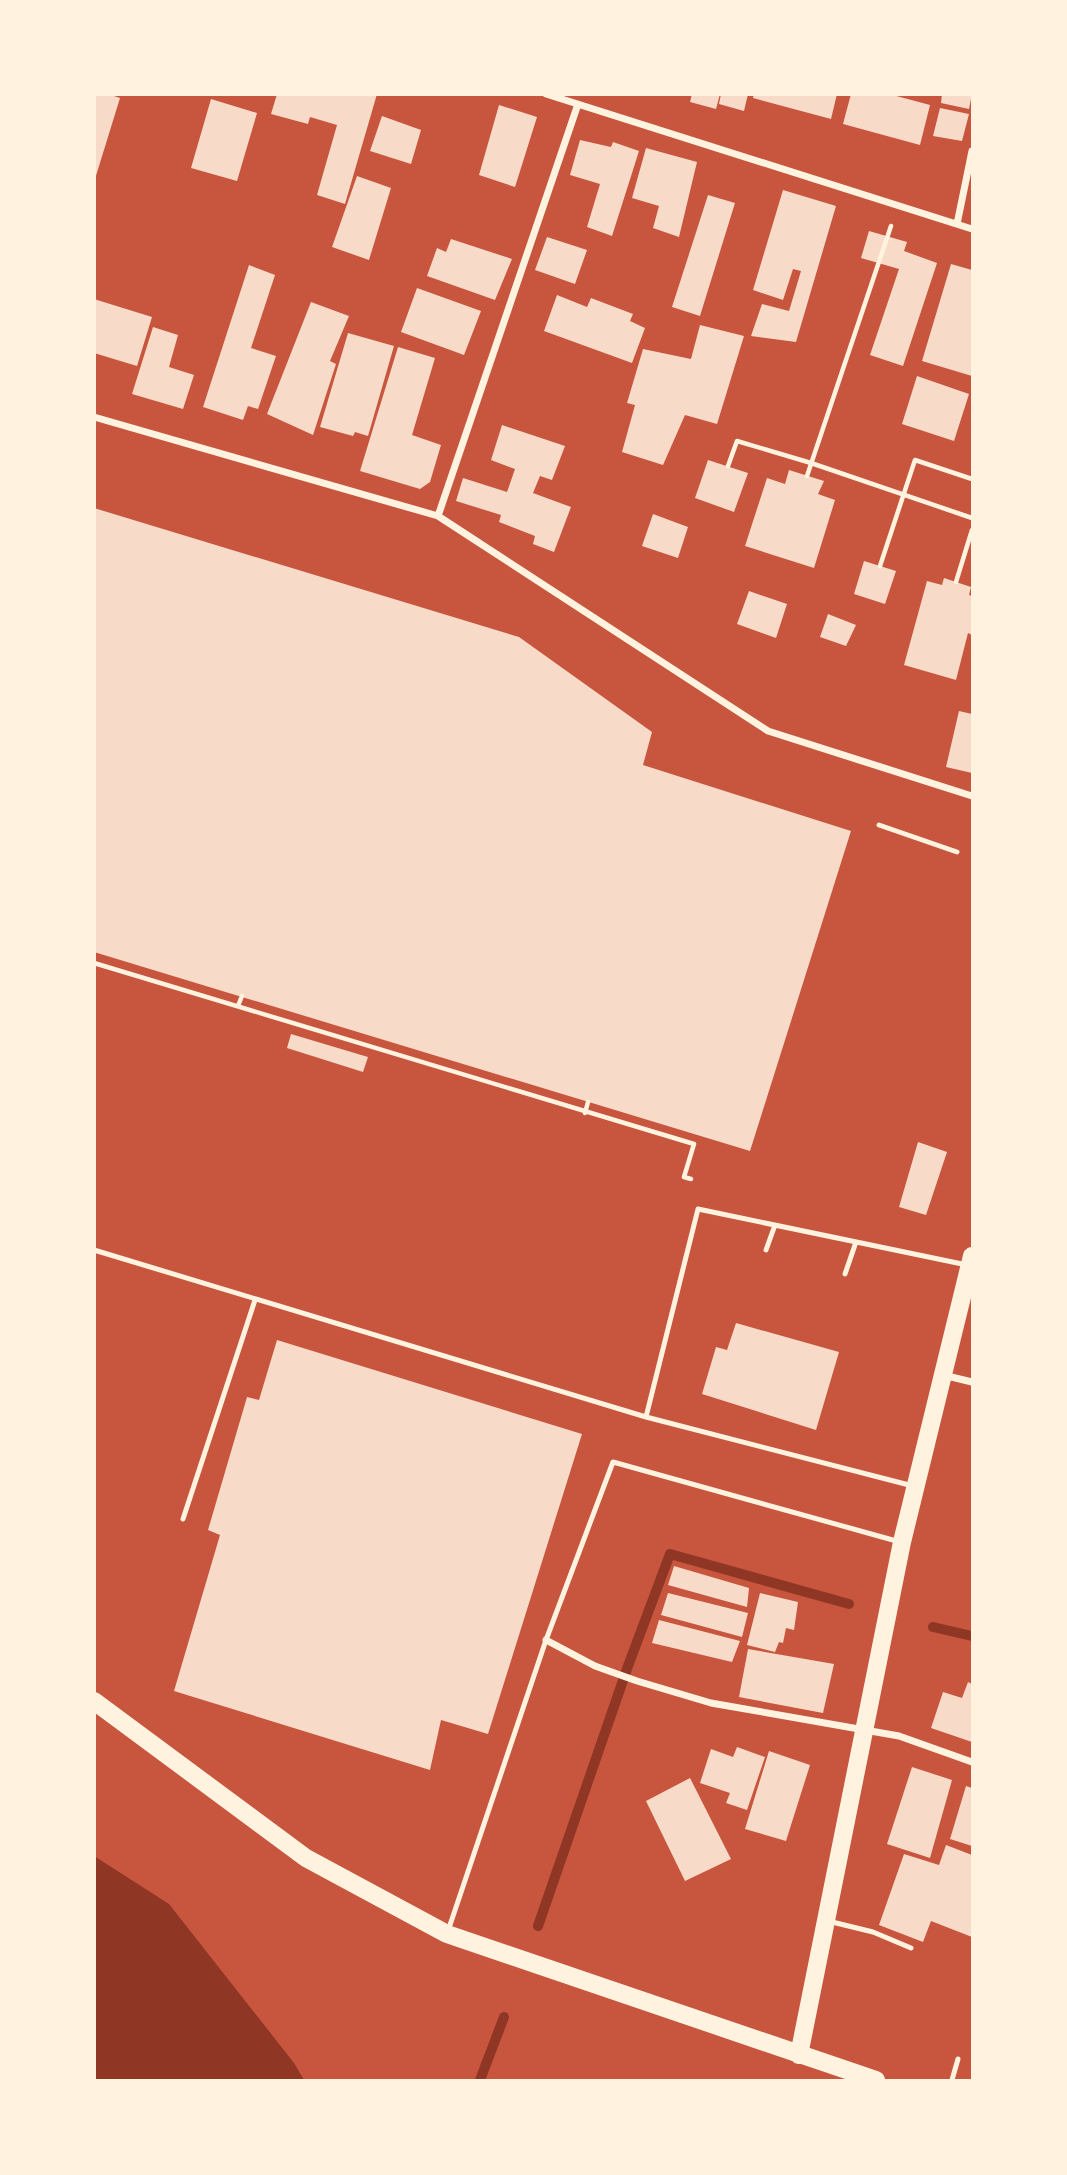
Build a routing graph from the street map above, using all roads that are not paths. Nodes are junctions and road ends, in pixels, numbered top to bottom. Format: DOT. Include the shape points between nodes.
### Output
graph roads {
  1 [pos="546,94"];
  2 [pos="578,104"];
  3 [pos="972,151"];
  4 [pos="957,224"];
  5 [pos="972,229"];
  6 [pos="94,417"];
  7 [pos="438,516"];
  8 [pos="972,796"];
  9 [pos="879,825"];
  10 [pos="957,852"];
  11 [pos="775,1225"];
  12 [pos="856,1242"];
  13 [pos="94,1250"];
  14 [pos="766,1250"];
  15 [pos="971,1261"];
  16 [pos="845,1274"];
  17 [pos="255,1300"];
  18 [pos="943,1375"];
  19 [pos="972,1382"];
  20 [pos="646,1418"];
  21 [pos="916,1486"];
  22 [pos="183,1519"];
  23 [pos="902,1542"];
  24 [pos="546,1640"];
  25 [pos="94,1701"];
  26 [pos="864,1729"];
  27 [pos="972,1762"];
  28 [pos="826,1921"];
  29 [pos="447,1934"];
  30 [pos="911,1948"];
  31 [pos="799,2055"];
  32 [pos="958,2059"];
  33 [pos="876,2081"];
  34 [pos="952,2081"];
  1 -- 2 [label="street"];
  2 -- 4 [label="street"];
  2 -- 7 [label="street"];
  3 -- 4 [label="street"];
  4 -- 5 [label="street"];
  6 -- 7 [label="street"];
  7 -- 8 [label="street" via="768,731"];
  9 -- 10 [label="lane"];
  11 -- 12 [label="lane"];
  11 -- 14 [label="lane"];
  11 -- 20 [label="lane" via="698,1209"];
  12 -- 15 [label="lane"];
  12 -- 16 [label="lane"];
  13 -- 17 [label="lane"];
  15 -- 18 [label="main road"];
  17 -- 20 [label="lane"];
  17 -- 22 [label="lane"];
  18 -- 19 [label="street"];
  18 -- 21 [label="main road"];
  20 -- 21 [label="lane"];
  21 -- 23 [label="main road"];
  23 -- 24 [label="lane" via="613,1462"];
  23 -- 26 [label="main road"];
  24 -- 26 [label="street" via="595,1666 711,1703"];
  24 -- 29 [label="lane"];
  25 -- 29 [label="main road" via="306,1858"];
  26 -- 27 [label="street" via="899,1736"];
  26 -- 28 [label="main road"];
  28 -- 30 [label="lane" via="873,1932"];
  28 -- 31 [label="main road"];
  29 -- 31 [label="main road"];
  31 -- 33 [label="main road"];
  32 -- 34 [label="lane"];
}
